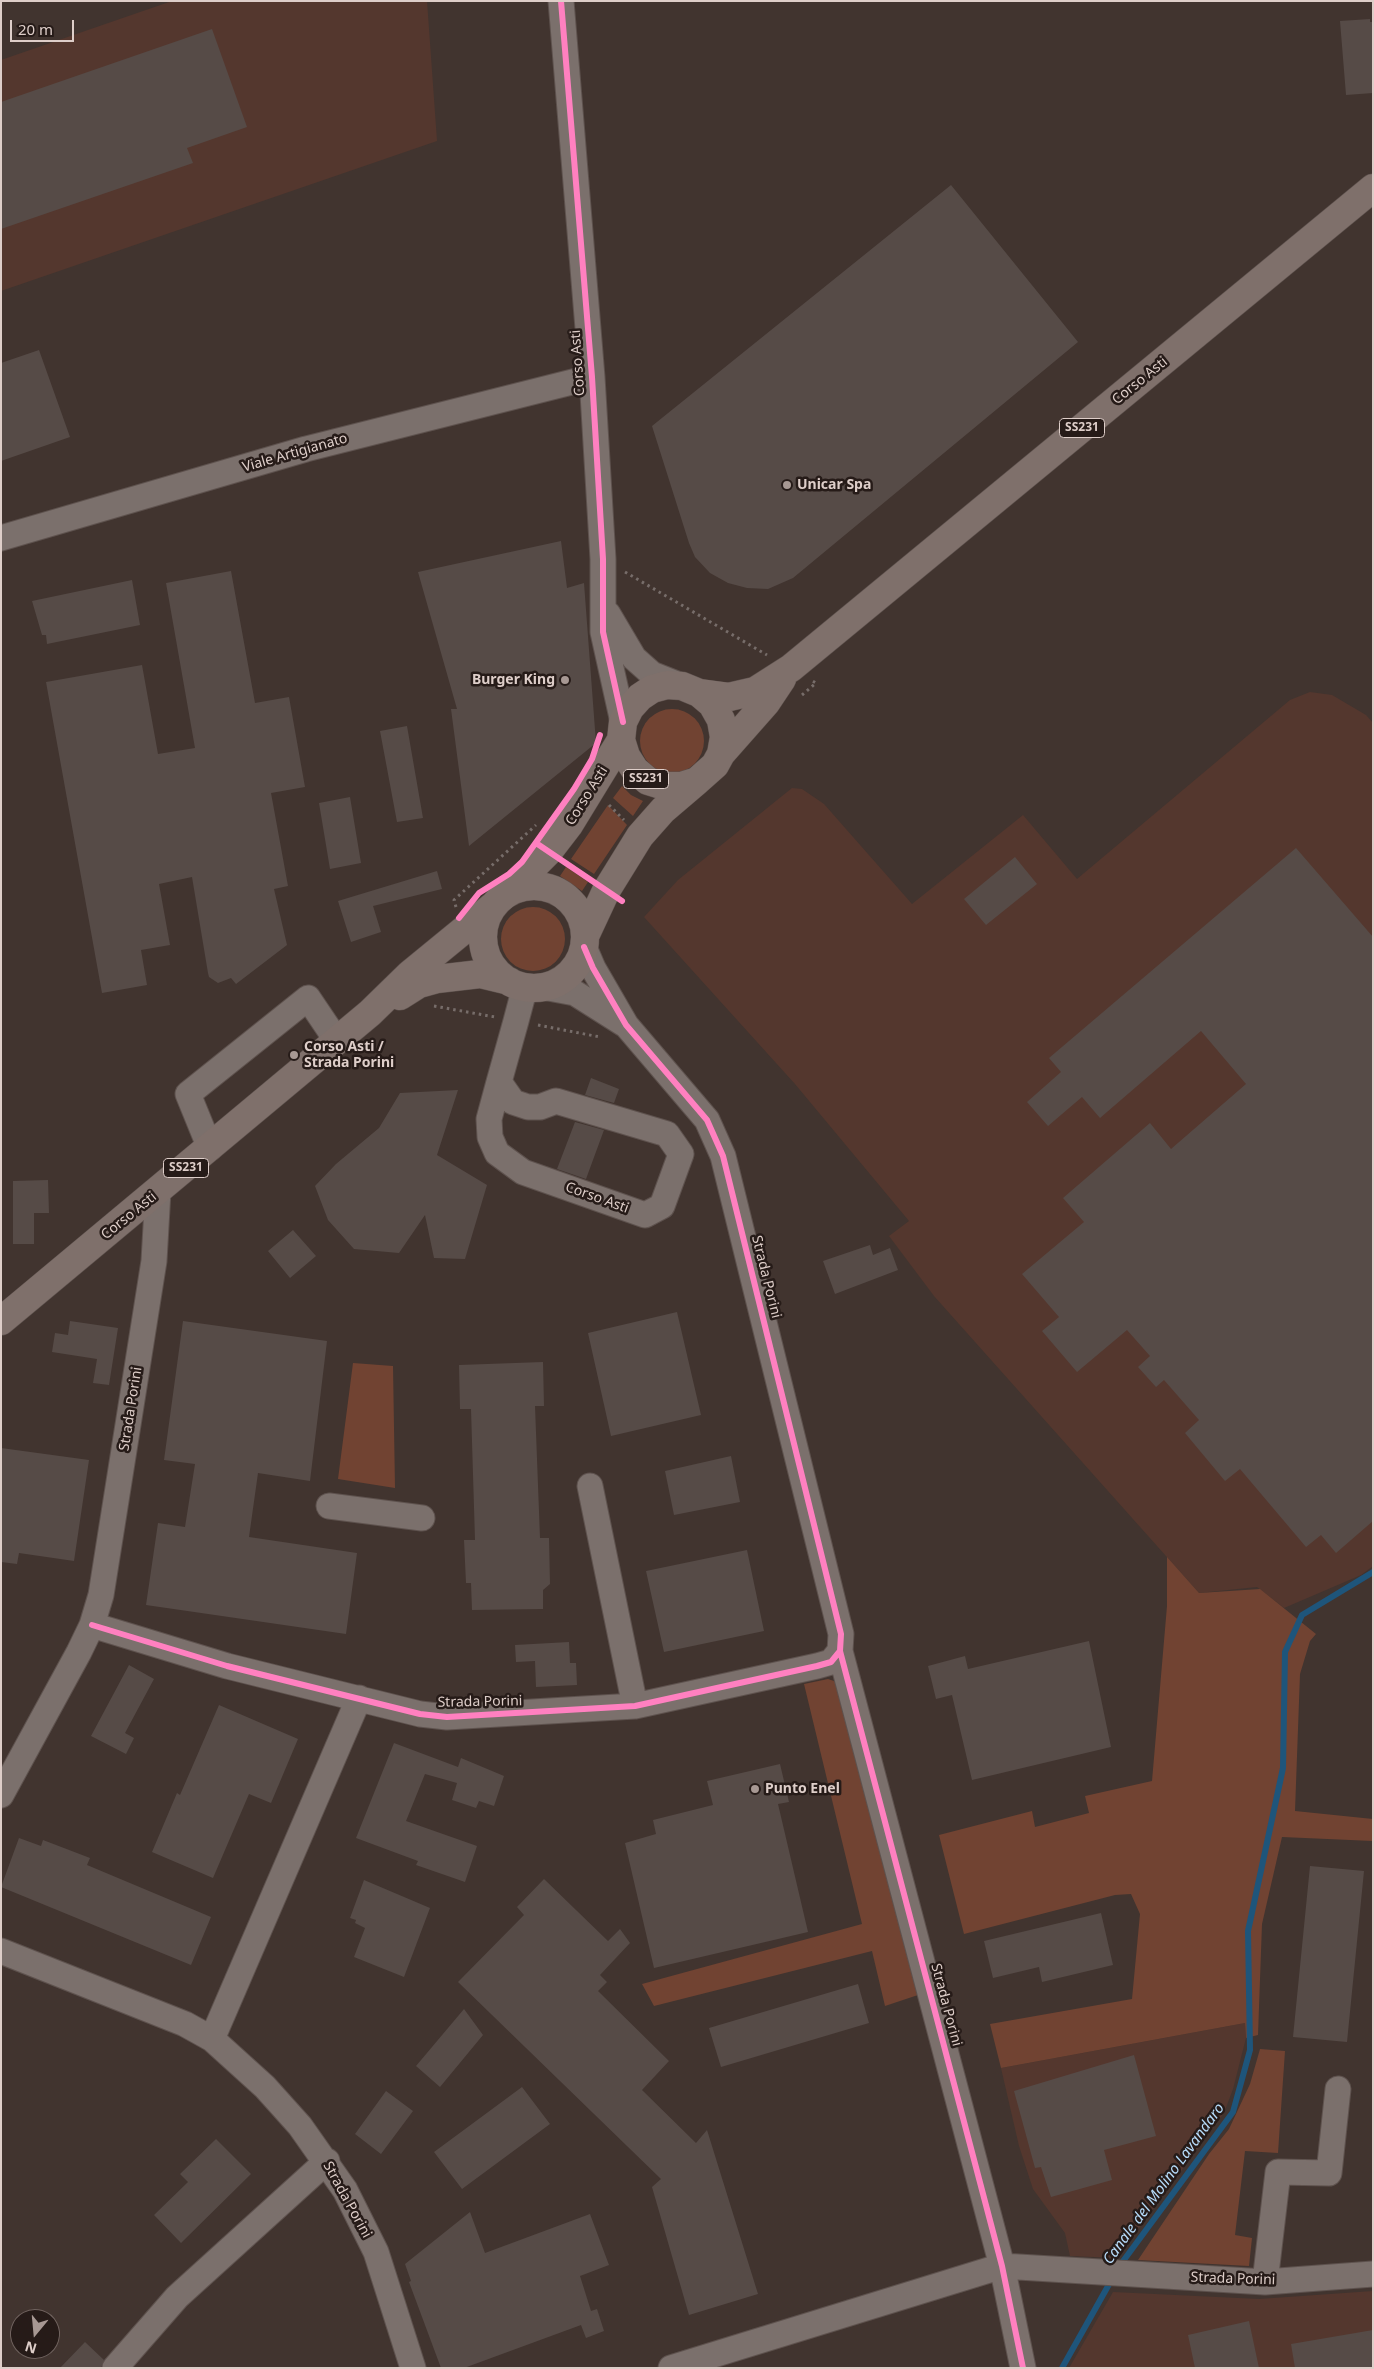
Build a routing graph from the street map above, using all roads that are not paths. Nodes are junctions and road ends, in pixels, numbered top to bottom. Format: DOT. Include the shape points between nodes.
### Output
graph roads {
  1 [pos="561,1"];
  2 [pos="1373,188"];
  3 [pos="592,377"];
  4 [pos="1,538"];
  5 [pos="604,606"];
  6 [pos="790,668"];
  7 [pos="691,689"];
  8 [pos="622,731"];
  9 [pos="720,754"];
  10 [pos="697,781"];
  11 [pos="500,899"];
  12 [pos="585,941"];
  13 [pos="525,985"];
  14 [pos="370,1013"];
  15 [pos="626,1026"];
  16 [pos="337,1040"];
  17 [pos="499,1082"];
  18 [pos="210,1148"];
  19 [pos="158,1191"];
  20 [pos="1,1320"];
  21 [pos="590,1486"];
  22 [pos="329,1506"];
  23 [pos="422,1518"];
  24 [pos="92,1625"];
  25 [pos="840,1651"];
  26 [pos="359,1698"];
  27 [pos="634,1706"];
  28 [pos="1,1795"];
  29 [pos="1,1951"];
  30 [pos="212,2039"];
  31 [pos="1338,2090"];
  32 [pos="327,2162"];
  33 [pos="1002,2266"];
  34 [pos="1373,2274"];
  35 [pos="1265,2282"];
  36 [pos="116,2368"];
  37 [pos="414,2368"];
  38 [pos="671,2368"];
  39 [pos="1023,2368"];
  1 -- 3 [label="street, Corso Asti"];
  2 -- 6 [label="main road, Corso Asti / SS231"];
  3 -- 4 [label="street, Viale Artigianato" via="306,449"];
  3 -- 5 [label="street, Corso Asti"];
  5 -- 7 [label="street, Corso Asti" via="634,658 652,674"];
  5 -- 8 [label="street, Corso Asti" via="603,632"];
  6 -- 7 [label="main road, Corso Asti / SS231" via="755,690 730,697"];
  6 -- 9 [label="main road, Corso Asti / SS231" via="766,703"];
  7 -- 8 [label="main road, SS231" via="667,685 652,689 630,708"];
  7 -- 9 [label="main road, SS231" via="712,704 721,720 724,737"];
  8 -- 10 [label="main road, SS231" via="626,756 634,770 648,781 664,786 681,786"];
  8 -- 11 [label="main road, Corso Asti / SS231" via="569,825 549,851"];
  9 -- 10 [label="main road, SS231" via="707,774"];
  10 -- 12 [label="main road, SS231" via="663,810 640,836 606,891"];
  11 -- 12 [label="main road, SS231" via="521,887 537,885 552,888 576,907 583,920"];
  11 -- 13 [label="main road, SS231" via="485,921 486,955 495,970"];
  11 -- 14 [label="main road, Corso Asti / SS231" via="410,974"];
  12 -- 13 [label="main road, SS231" via="579,961 570,973 557,982"];
  12 -- 15 [label="street, Strada Porini" via="593,968"];
  13 -- 14 [label="main road, Corso Asti / SS231" via="480,974 437,979 419,984"];
  13 -- 15 [label="street, Strada Porini" via="575,993"];
  13 -- 17 [label="street, Corso Asti"];
  14 -- 16 [label="main road, Corso Asti / SS231"];
  15 -- 25 [label="street, Strada Porini" via="707,1120 724,1156 841,1634"];
  16 -- 18 [label="main road, Corso Asti / SS231"];
  16 -- 18 [label="street" via="308,998 188,1094"];
  17 -- 17 [label="street, Corso Asti" via="489,1120 490,1137 497,1152 522,1172 645,1215 662,1206 681,1154 667,1134 556,1101 540,1107 528,1107 513,1102"];
  18 -- 19 [label="main road, Corso Asti / SS231"];
  19 -- 20 [label="main road, Corso Asti / SS231"];
  19 -- 24 [label="street, Strada Porini" via="154,1261 101,1594"];
  21 -- 27 [label="street"];
  22 -- 23 [label="street"];
  24 -- 26 [label="street, Strada Porini" via="227,1666"];
  24 -- 28 [label="street, Strada Porini"];
  25 -- 27 [label="street, Strada Porini" via="831,1662 817,1666"];
  25 -- 33 [label="street, Strada Porini"];
  26 -- 27 [label="street, Strada Porini" via="420,1714 447,1717"];
  26 -- 30 [label="street"];
  29 -- 30 [label="street, Strada Porini" via="185,2024"];
  30 -- 32 [label="street, Strada Porini" via="265,2087"];
  31 -- 35 [label="street" via="1329,2173 1278,2172"];
  32 -- 36 [label="street" via="177,2298"];
  32 -- 37 [label="street, Strada Porini" via="376,2252"];
  33 -- 35 [label="street, Strada Porini"];
  33 -- 38 [label="street, Strada Porini"];
  33 -- 39 [label="street, Strada Porini"];
  34 -- 35 [label="street, Strada Porini"];
}
